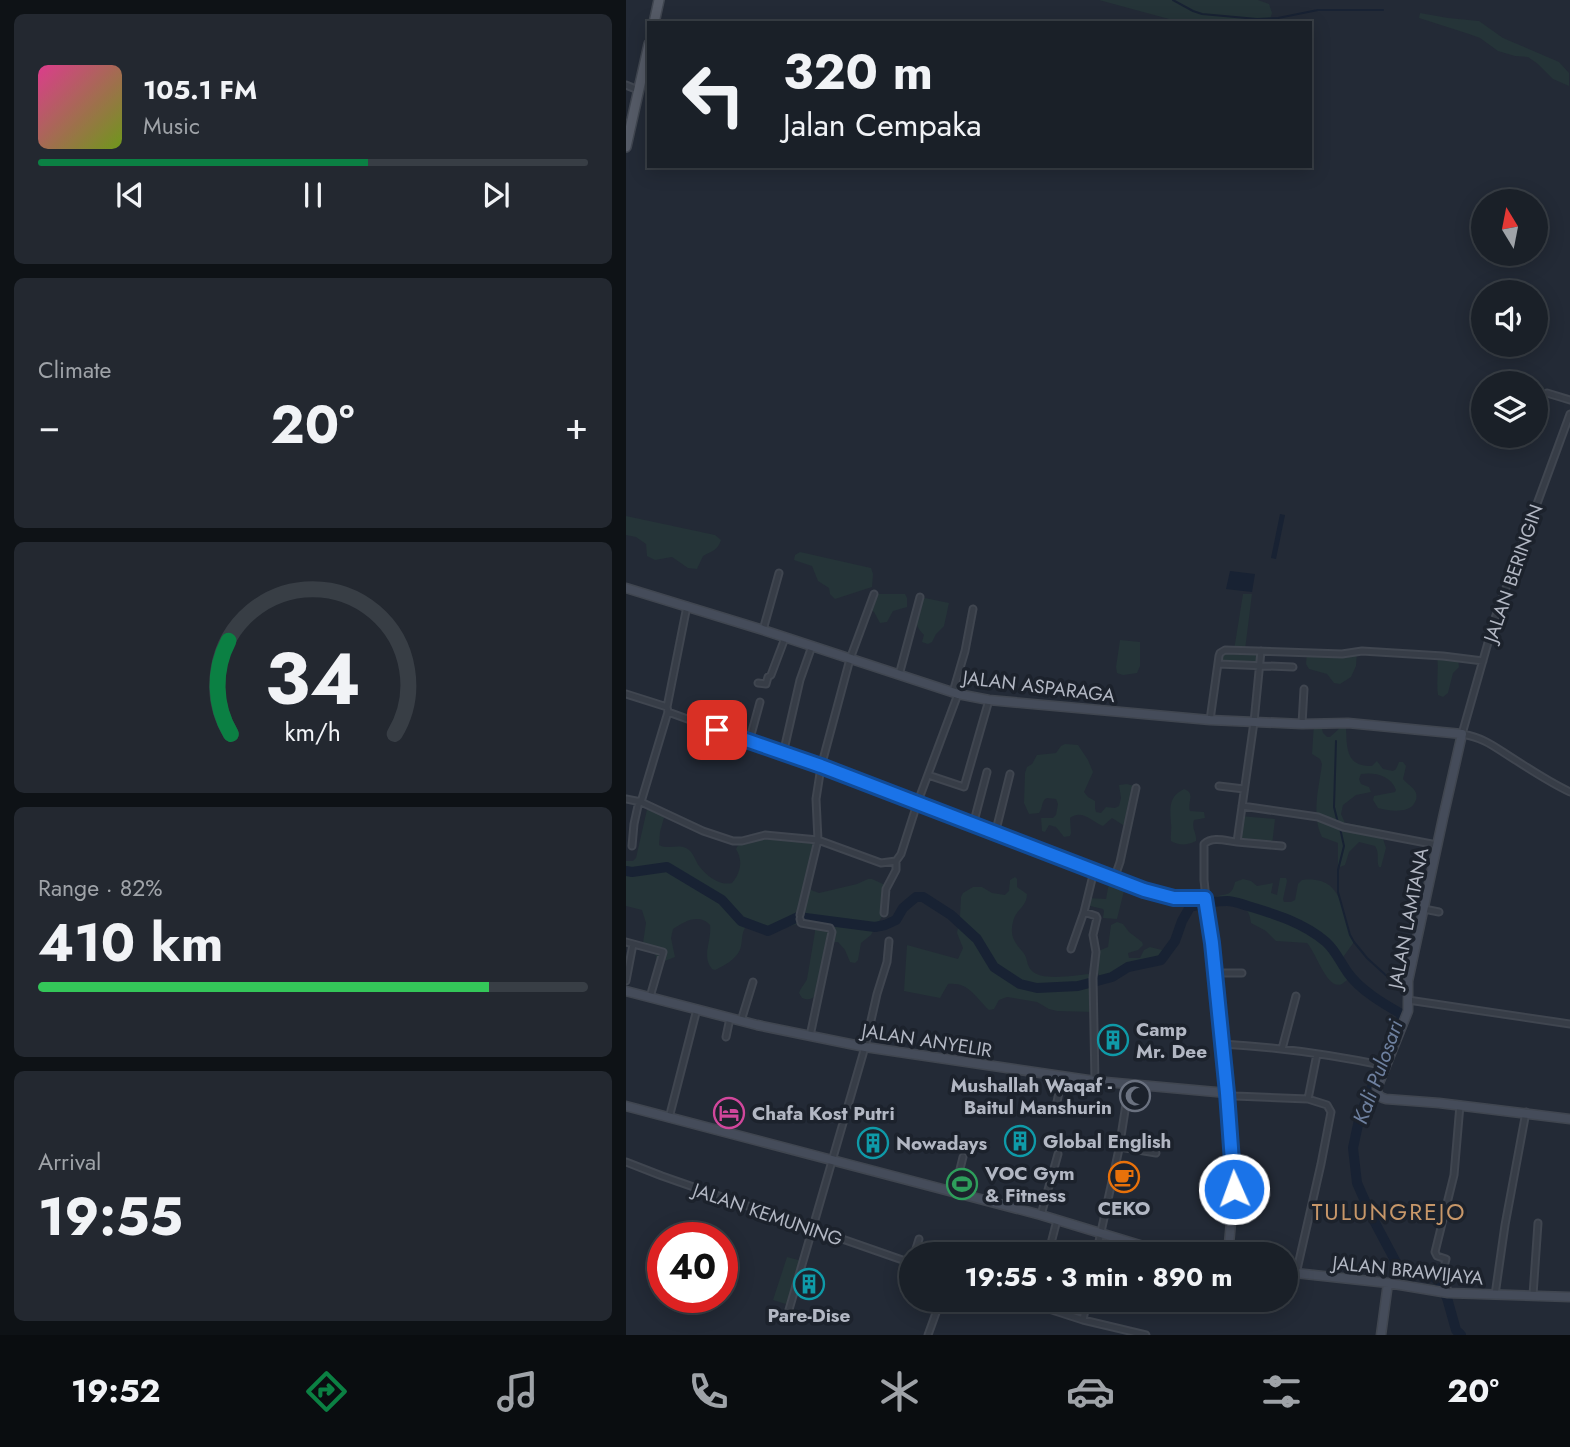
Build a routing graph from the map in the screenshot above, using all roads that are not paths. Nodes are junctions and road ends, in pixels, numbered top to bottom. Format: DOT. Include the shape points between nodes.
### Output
graph roads {
  1 [pos="659,0"];
  2 [pos="654,21"];
  3 [pos="647,52"];
  4 [pos="626,85"];
  5 [pos="638,90"];
  6 [pos="627,142"];
  7 [pos="1548,393"];
  8 [pos="1569,400"];
  9 [pos="1569,414"];
  10 [pos="779,573"];
  11 [pos="626,589"];
  12 [pos="874,594"];
  13 [pos="920,597"];
  14 [pos="687,606"];
  15 [pos="973,609"];
  16 [pos="763,630"];
  17 [pos="785,638"];
  18 [pos="812,646"];
  19 [pos="1261,652"];
  20 [pos="850,659"];
  21 [pos="1483,661"];
  22 [pos="1218,664"];
  23 [pos="1259,666"];
  24 [pos="1293,667"];
  25 [pos="899,675"];
  26 [pos="758,683"];
  27 [pos="1304,689"];
  28 [pos="956,693"];
  29 [pos="626,694"];
  30 [pos="989,700"];
  31 [pos="760,702"];
  32 [pos="667,710"];
  33 [pos="1210,720"];
  34 [pos="1254,722"];
  35 [pos="1302,724"];
  36 [pos="1462,734"];
  37 [pos="749,742"];
  38 [pos="783,754"];
  39 [pos="821,766"];
  40 [pos="987,772"];
  41 [pos="1010,774"];
  42 [pos="928,775"];
  43 [pos="1219,786"];
  44 [pos="1136,788"];
  45 [pos="1244,789"];
  46 [pos="1569,792"];
  47 [pos="626,799"];
  48 [pos="640,801"];
  49 [pos="917,804"];
  50 [pos="1242,806"];
  51 [pos="973,825"];
  52 [pos="995,834"];
  53 [pos="818,840"];
  54 [pos="1237,842"];
  55 [pos="1437,845"];
  56 [pos="632,846"];
  57 [pos="1282,846"];
  58 [pos="896,861"];
  59 [pos="1094,871"];
  60 [pos="1114,878"];
  61 [pos="1206,903"];
  62 [pos="1423,909"];
  63 [pos="1084,912"];
  64 [pos="1439,912"];
  65 [pos="884,913"];
  66 [pos="889,941"];
  67 [pos="626,942"];
  68 [pos="633,944"];
  69 [pos="1071,949"];
  70 [pos="1215,973"];
  71 [pos="1242,973"];
  72 [pos="626,981"];
  73 [pos="753,982"];
  74 [pos="626,990"];
  75 [pos="1296,996"];
  76 [pos="650,997"];
  77 [pos="1408,1000"];
  78 [pos="697,1010"];
  79 [pos="730,1018"];
  80 [pos="742,1021"];
  81 [pos="1569,1024"];
  82 [pos="810,1036"];
  83 [pos="726,1037"];
  84 [pos="1222,1044"];
  85 [pos="865,1047"];
  86 [pos="1282,1049"];
  87 [pos="1317,1054"];
  88 [pos="1381,1065"];
  89 [pos="1062,1077"];
  90 [pos="1095,1082"];
  91 [pos="1129,1085"];
  92 [pos="1227,1093"];
  93 [pos="1308,1099"];
  94 [pos="1460,1105"];
  95 [pos="626,1106"];
  96 [pos="1056,1107"];
  97 [pos="1526,1112"];
  98 [pos="669,1118"];
  99 [pos="1569,1119"];
  100 [pos="1120,1147"];
  101 [pos="1156,1153"];
  102 [pos="1058,1154"];
  103 [pos="963,1157"];
  104 [pos="833,1161"];
  105 [pos="626,1162"];
  106 [pos="954,1193"];
  107 [pos="1041,1215"];
  108 [pos="1057,1220"];
  109 [pos="1538,1223"];
  110 [pos="812,1229"];
  111 [pos="1101,1233"];
  112 [pos="919,1239"];
  113 [pos="918,1242"];
  114 [pos="1051,1242"];
  115 [pos="1099,1242"];
  116 [pos="1134,1242"];
  117 [pos="1229,1242"];
  118 [pos="899,1258"];
  119 [pos="1298,1265"];
  120 [pos="1298,1274"];
  121 [pos="1388,1283"];
  122 [pos="1445,1293"];
  123 [pos="1495,1295"];
  124 [pos="1533,1295"];
  125 [pos="1569,1297"];
  126 [pos="936,1312"];
  127 [pos="1060,1312"];
  128 [pos="1085,1312"];
  129 [pos="786,1320"];
  130 [pos="1083,1320"];
  131 [pos="1131,1333"];
  132 [pos="928,1335"];
  133 [pos="1146,1335"];
  134 [pos="1381,1335"];
  1 -- 2 [label="main road"];
  3 -- 5 [label="main road"];
  4 -- 5 [label="street"];
  5 -- 6 [label="main road"];
  7 -- 8 [label="street"];
  9 -- 21 [label="street, JALAN BERINGIN"];
  10 -- 16 [label="street"];
  11 -- 14 [label="street, JALAN ASPARAGA"];
  12 -- 20 [label="street"];
  13 -- 25 [label="street"];
  14 -- 16 [label="street, JALAN ASPARAGA"];
  14 -- 32 [label="street"];
  15 -- 28 [label="street"];
  16 -- 17 [label="street, JALAN ASPARAGA"];
  17 -- 18 [label="street, JALAN ASPARAGA"];
  17 -- 26 [label="street" via="766,684"];
  18 -- 20 [label="street, JALAN ASPARAGA"];
  18 -- 38 [label="street"];
  19 -- 21 [label="street" via="1362,651"];
  19 -- 22 [label="street" via="1225,650"];
  19 -- 23 [label="street"];
  20 -- 25 [label="street, JALAN ASPARAGA"];
  20 -- 39 [label="street"];
  21 -- 36 [label="street, JALAN BERINGIN"];
  22 -- 23 [label="street"];
  22 -- 33 [label="street"];
  23 -- 24 [label="street"];
  23 -- 34 [label="street"];
  25 -- 28 [label="street, JALAN ASPARAGA"];
  27 -- 35 [label="street"];
  28 -- 30 [label="street, JALAN ASPARAGA"];
  28 -- 42 [label="street"];
  29 -- 32 [label="street"];
  30 -- 33 [label="street, JALAN ASPARAGA"];
  30 -- 42 [label="street" via="964,787"];
  31 -- 37 [label="street"];
  32 -- 37 [label="street"];
  32 -- 48 [label="street"];
  33 -- 34 [label="street, JALAN ASPARAGA"];
  34 -- 35 [label="street, JALAN ASPARAGA"];
  34 -- 45 [label="street"];
  35 -- 36 [label="street, JALAN ASPARAGA" via="1348,723"];
  36 -- 46 [label="street" via="1488,741"];
  36 -- 55 [label="street, JALAN LAMTANA"];
  37 -- 38 [label="street"];
  38 -- 39 [label="street"];
  39 -- 49 [label="street"];
  39 -- 53 [label="street" via="816,799"];
  40 -- 51 [label="street"];
  41 -- 52 [label="street"];
  42 -- 49 [label="street"];
  43 -- 45 [label="street"];
  44 -- 60 [label="street"];
  45 -- 50 [label="street"];
  47 -- 48 [label="street"];
  48 -- 53 [label="street" via="733,841 765,835"];
  48 -- 56 [label="street"];
  49 -- 51 [label="street"];
  49 -- 58 [label="street"];
  50 -- 54 [label="street"];
  50 -- 55 [label="street" via="1318,817 1340,826"];
  51 -- 52 [label="street"];
  52 -- 59 [label="street"];
  53 -- 58 [label="street" via="882,863"];
  53 -- 82 [label="street" via="800,917 801,923 832,932"];
  54 -- 57 [label="street"];
  54 -- 61 [label="street" via="1215,839 1204,844"];
  55 -- 62 [label="street, JALAN LAMTANA"];
  58 -- 65 [label="street"];
  59 -- 60 [label="street"];
  59 -- 63 [label="street"];
  60 -- 61 [label="street" via="1163,896"];
  61 -- 70 [label="street"];
  62 -- 64 [label="street"];
  62 -- 77 [label="street, JALAN LAMTANA"];
  63 -- 69 [label="street"];
  63 -- 90 [label="street" via="1097,918 1093,935"];
  66 -- 85 [label="street"];
  67 -- 68 [label="street"];
  68 -- 72 [label="street"];
  68 -- 76 [label="street" via="663,952"];
  70 -- 71 [label="street"];
  70 -- 84 [label="street"];
  73 -- 80 [label="street"];
  74 -- 76 [label="street, JALAN ANYELIR"];
  75 -- 86 [label="street"];
  76 -- 78 [label="street, JALAN ANYELIR"];
  77 -- 81 [label="street"];
  77 -- 88 [label="street, JALAN LAMTANA" via="1408,1012"];
  78 -- 79 [label="street, JALAN ANYELIR"];
  78 -- 98 [label="street"];
  79 -- 80 [label="street, JALAN ANYELIR"];
  79 -- 83 [label="street"];
  80 -- 82 [label="street, JALAN ANYELIR"];
  82 -- 85 [label="street, JALAN ANYELIR"];
  84 -- 86 [label="street"];
  84 -- 92 [label="street"];
  85 -- 89 [label="street, JALAN ANYELIR"];
  85 -- 104 [label="street"];
  86 -- 87 [label="street"];
  87 -- 88 [label="street"];
  87 -- 93 [label="street"];
  88 -- 94 [label="street, JALAN LAMTANA" via="1380,1097"];
  89 -- 90 [label="street, JALAN ANYELIR"];
  89 -- 96 [label="street"];
  90 -- 91 [label="street, JALAN ANYELIR"];
  91 -- 92 [label="street, JALAN ANYELIR"];
  91 -- 100 [label="street"];
  92 -- 93 [label="street"];
  92 -- 117 [label="street" via="1234,1189"];
  93 -- 119 [label="street" via="1327,1105 1331,1112"];
  94 -- 97 [label="street"];
  94 -- 122 [label="street" via="1454,1175 1435,1252 1446,1259"];
  95 -- 98 [label="street"];
  97 -- 99 [label="street"];
  97 -- 123 [label="street"];
  98 -- 104 [label="street"];
  100 -- 101 [label="street"];
  100 -- 111 [label="street"];
  102 -- 107 [label="street"];
  103 -- 106 [label="street"];
  104 -- 106 [label="street"];
  104 -- 110 [label="street"];
  105 -- 110 [label="street, JALAN KEMUNING"];
  106 -- 107 [label="street"];
  107 -- 108 [label="street"];
  108 -- 111 [label="street"];
  108 -- 114 [label="street"];
  109 -- 124 [label="street"];
  110 -- 118 [label="street, JALAN KEMUNING"];
  110 -- 129 [label="street"];
  111 -- 115 [label="street"];
  111 -- 116 [label="street"];
  112 -- 113 [label="street"];
  120 -- 121 [label="street, JALAN BRAWIJAYA"];
  121 -- 122 [label="street, JALAN BRAWIJAYA"];
  121 -- 134 [label="street"];
  122 -- 123 [label="street, JALAN BRAWIJAYA"];
  123 -- 124 [label="street, JALAN BRAWIJAYA"];
  124 -- 125 [label="street, JALAN BRAWIJAYA"];
  126 -- 132 [label="street"];
  127 -- 130 [label="street"];
  128 -- 130 [label="street"];
  130 -- 131 [label="street"];
  131 -- 133 [label="street"];
}
